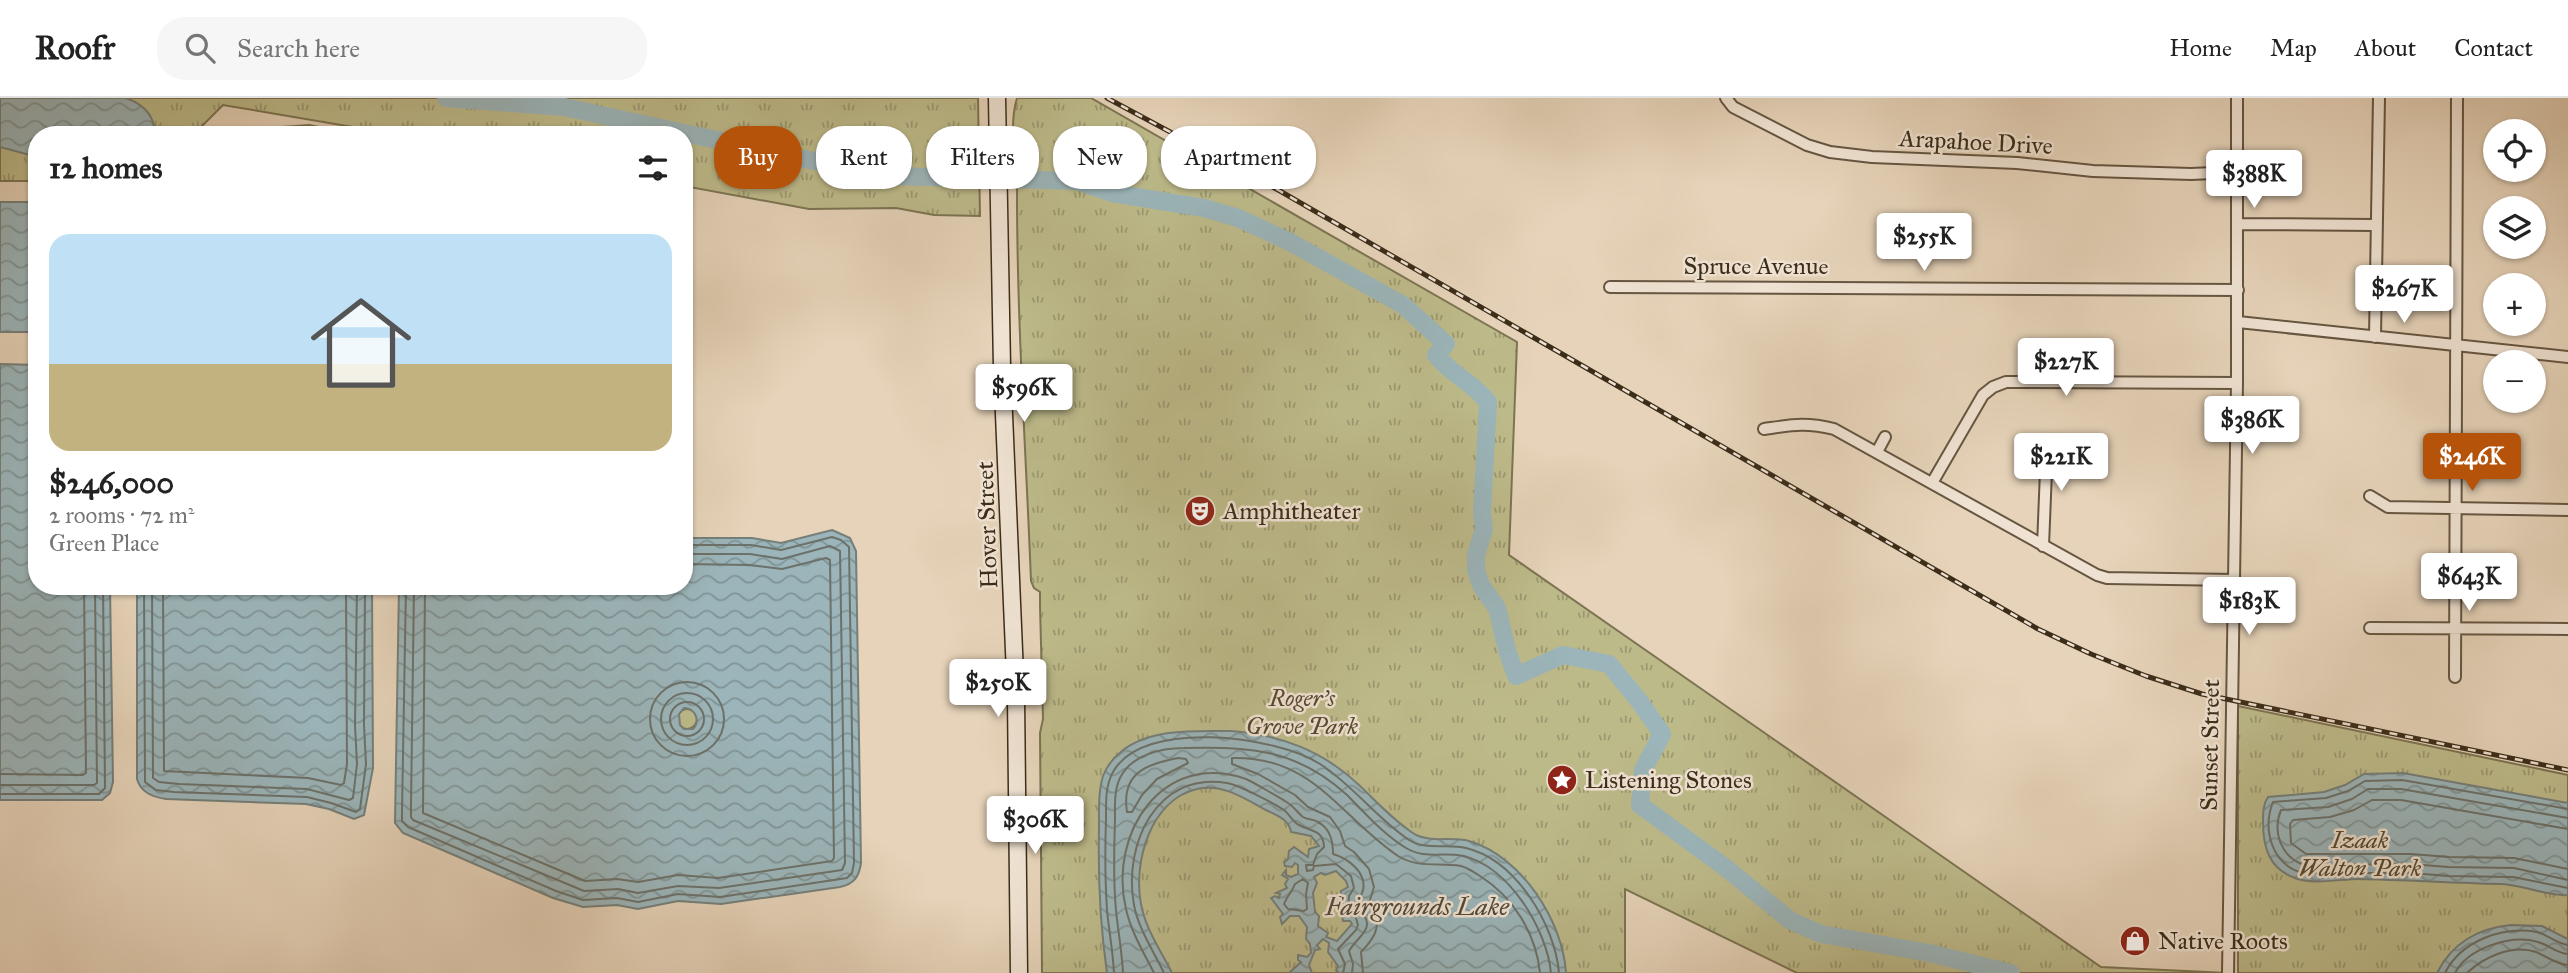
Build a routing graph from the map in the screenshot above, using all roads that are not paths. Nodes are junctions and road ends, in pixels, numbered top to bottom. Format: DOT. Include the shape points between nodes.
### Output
graph roads {
  1 [pos="997,98"];
  2 [pos="1726,98"];
  3 [pos="2237,98"];
  4 [pos="2379,98"];
  5 [pos="2457,98"];
  6 [pos="2238,172"];
  7 [pos="2238,225"];
  8 [pos="2375,225"];
  9 [pos="1610,286"];
  10 [pos="2238,290"];
  11 [pos="2238,322"];
  12 [pos="2375,337"];
  13 [pos="2455,346"];
  14 [pos="2568,357"];
  15 [pos="2237,383"];
  16 [pos="1764,429"];
  17 [pos="1885,437"];
  18 [pos="1877,452"];
  19 [pos="2036,452"];
  20 [pos="1932,483"];
  21 [pos="2370,496"];
  22 [pos="2456,509"];
  23 [pos="2568,510"];
  24 [pos="2043,546"];
  25 [pos="2234,580"];
  26 [pos="2370,628"];
  27 [pos="2455,629"];
  28 [pos="2568,629"];
  29 [pos="2455,677"];
  30 [pos="1019,973"];
  31 [pos="2228,973"];
  1 -- 30 [label="main road, Hover Street"];
  2 -- 6 [label="street, Arapahoe Drive" via="1733,107 1830,152 2093,171"];
  3 -- 6 [label="street, Sunset Street"];
  4 -- 8 [label="street"];
  5 -- 13 [label="street"];
  6 -- 7 [label="street, Sunset Street"];
  7 -- 8 [label="street"];
  7 -- 10 [label="street, Sunset Street"];
  8 -- 12 [label="street"];
  9 -- 10 [label="street, Spruce Avenue"];
  10 -- 11 [label="street, Sunset Street"];
  11 -- 12 [label="street"];
  11 -- 15 [label="street, Sunset Street"];
  12 -- 13 [label="street"];
  13 -- 14 [label="street"];
  13 -- 22 [label="street"];
  15 -- 20 [label="street" via="2006,382 1983,395"];
  15 -- 25 [label="street, Sunset Street"];
  16 -- 18 [label="street" via="1793,423 1816,425"];
  17 -- 18 [label="street"];
  18 -- 20 [label="street"];
  19 -- 24 [label="street" via="2046,471"];
  20 -- 24 [label="street"];
  21 -- 22 [label="street" via="2388,507"];
  22 -- 23 [label="street"];
  22 -- 27 [label="street"];
  24 -- 25 [label="street" via="2106,578"];
  25 -- 31 [label="street, Sunset Street"];
  26 -- 27 [label="street"];
  27 -- 28 [label="street"];
  27 -- 29 [label="street"];
}
